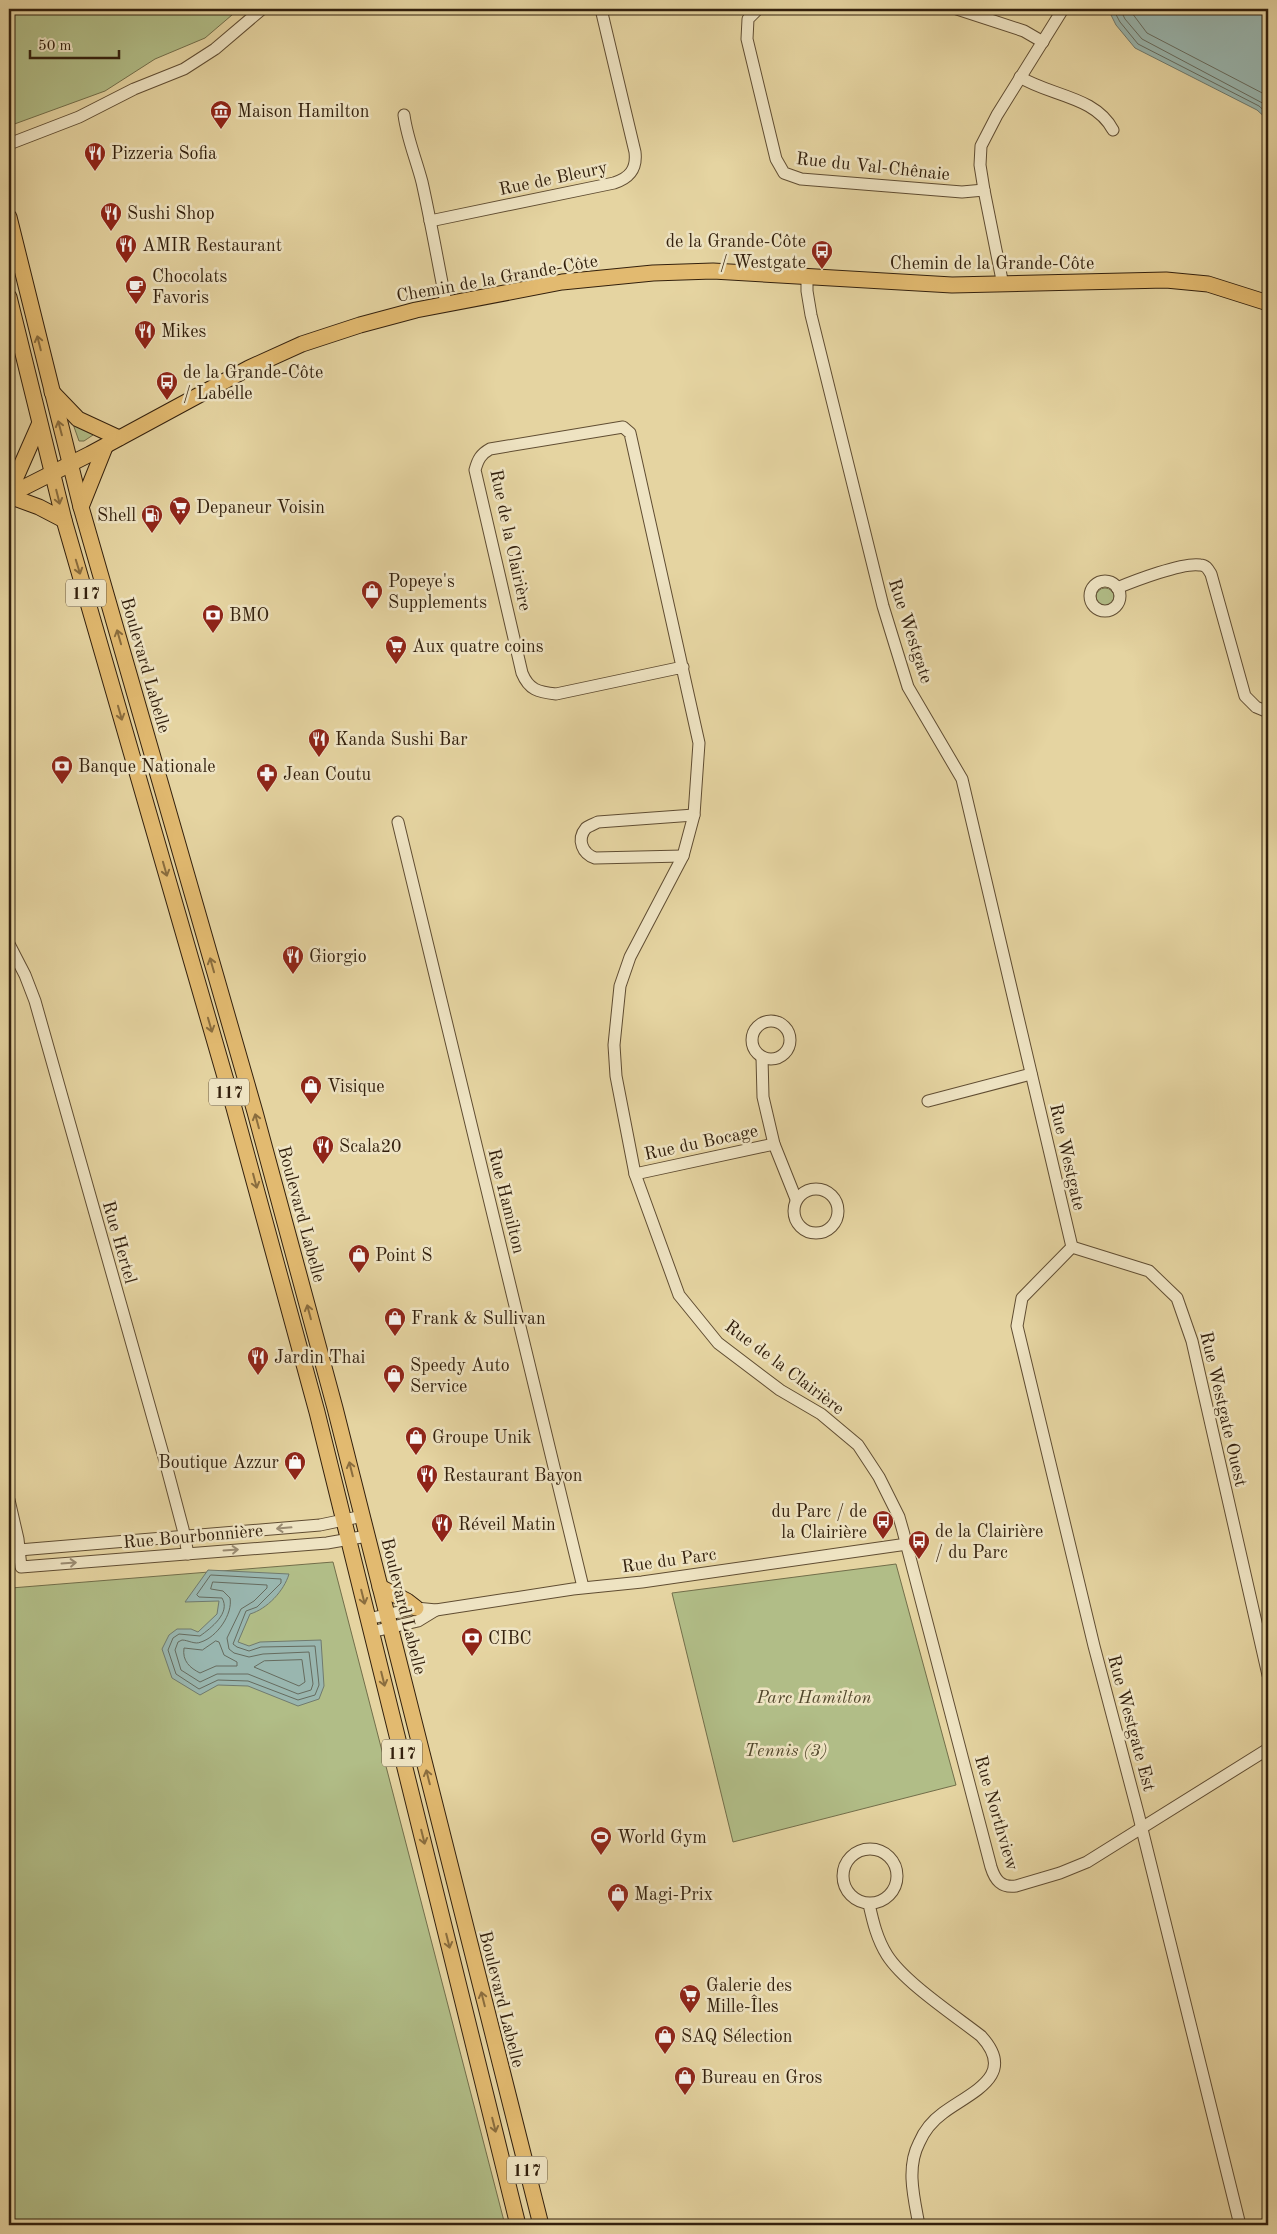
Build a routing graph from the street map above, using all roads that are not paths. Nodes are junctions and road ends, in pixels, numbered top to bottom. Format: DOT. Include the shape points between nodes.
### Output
graph roads {
  1 [pos="262,9"];
  2 [pos="601,9"];
  3 [pos="758,9"];
  4 [pos="957,9"];
  5 [pos="1063,9"];
  6 [pos="1043,42"];
  7 [pos="1020,78"];
  8 [pos="404,115"];
  9 [pos="1113,130"];
  10 [pos="9,144"];
  11 [pos="984,190"];
  12 [pos="9,217"];
  13 [pos="430,221"];
  14 [pos="807,275"];
  15 [pos="1003,285"];
  16 [pos="9,297"];
  17 [pos="446,303"];
  18 [pos="1268,303"];
  19 [pos="51,391"];
  20 [pos="39,425"];
  21 [pos="120,438"];
  22 [pos="105,447"];
  23 [pos="70,465"];
  24 [pos="51,474"];
  25 [pos="9,495"];
  26 [pos="81,507"];
  27 [pos="64,520"];
  28 [pos="1118,588"];
  29 [pos="683,667"];
  30 [pos="1268,712"];
  31 [pos="694,815"];
  32 [pos="398,822"];
  33 [pos="683,856"];
  34 [pos="9,944"];
  35 [pos="762,1057"];
  36 [pos="1031,1074"];
  37 [pos="928,1101"];
  38 [pos="774,1144"];
  39 [pos="635,1174"];
  40 [pos="796,1199"];
  41 [pos="1072,1247"];
  42 [pos="9,1500"];
  43 [pos="363,1516"];
  44 [pos="344,1520"];
  45 [pos="185,1536"];
  46 [pos="367,1536"];
  47 [pos="349,1540"];
  48 [pos="907,1544"];
  49 [pos="19,1550"];
  50 [pos="188,1554"];
  51 [pos="380,1587"];
  52 [pos="583,1588"];
  53 [pos="416,1608"];
  54 [pos="436,1610"];
  55 [pos="389,1621"];
  56 [pos="370,1626"];
  57 [pos="1268,1675"];
  58 [pos="1268,1749"];
  59 [pos="1142,1828"];
  60 [pos="869,1904"];
  61 [pos="518,2225"];
  62 [pos="541,2225"];
  63 [pos="919,2225"];
  64 [pos="1240,2225"];
  1 -- 10 [label="street" via="215,49 184,69 134,89 79,117"];
  2 -- 13 [label="street, Rue de Bleury" via="635,152 635,165 629,175 614,183"];
  3 -- 11 [label="street, Rue du Val-Chênaie" via="748,19 747,39 776,159 784,173 801,179 962,192"];
  4 -- 6 [label="street" via="1024,31"];
  5 -- 6 [label="street"];
  6 -- 7 [label="street"];
  7 -- 9 [label="street" via="1090,106"];
  7 -- 11 [label="street" via="983,140 980,158"];
  8 -- 13 [label="street"];
  11 -- 15 [label="street"];
  19 -- 12 [label="main road, Boulevard Labelle / 117, one-way"];
  13 -- 17 [label="street"];
  14 -- 15 [label="main road, Chemin de la Grande-Côte" via="925,284"];
  14 -- 17 [label="main road, Chemin de la Grande-Côte" via="713,271 644,274 562,282"];
  14 -- 36 [label="street, Rue Westgate" via="811,315 883,606 908,687 962,779"];
  15 -- 18 [label="main road, Chemin de la Grande-Côte" via="1176,280 1223,288"];
  16 -- 20 [label="main road, Boulevard Labelle / 117"];
  17 -- 21 [label="main road, Chemin de la Grande-Côte" via="302,344 241,372"];
  19 -- 21 [label="main road" via="78,419"];
  23 -- 19 [label="main road, Boulevard Labelle / 117, one-way"];
  20 -- 24 [label="main road, Boulevard Labelle / 117"];
  20 -- 25 [label="main road"];
  21 -- 22 [label="main road, Chemin de la Grande-Côte"];
  22 -- 23 [label="main road, Chemin de la Grande-Côte"];
  22 -- 26 [label="main road"];
  23 -- 24 [label="main road, Chemin de la Grande-Côte"];
  23 -- 26 [label="main road, Boulevard Labelle / 117"];
  24 -- 25 [label="main road, Chemin de la Grande-Côte"];
  24 -- 27 [label="main road, Boulevard Labelle / 117, one-way"];
  25 -- 27 [label="main road"];
  43 -- 26 [label="main road, Boulevard Labelle / 117, one-way" via="255,1112"];
  27 -- 44 [label="main road, Boulevard Labelle / 117, one-way" via="242,1135"];
  28 -- 30 [label="street" via="1190,565 1208,568 1245,696 1256,707"];
  29 -- 29 [label="street, Rue de la Clairière" via="630,433 623,427 482,453 475,470 527,684 536,692 556,694"];
  29 -- 31 [label="street, Rue de la Clairière" via="699,743"];
  31 -- 33 [label="street, Rue de la Clairière"];
  31 -- 33 [label="street" via="598,822 587,827 582,837 582,848 587,856 595,858"];
  32 -- 52 [label="street, Rue Hamilton"];
  33 -- 39 [label="street, Rue de la Clairière" via="630,957 620,986 614,1045 616,1076"];
  34 -- 45 [label="street, Rue Hertel" via="35,1001"];
  35 -- 38 [label="street, Rue du Bocage" via="763,1097"];
  36 -- 37 [label="street"];
  36 -- 41 [label="street, Rue Westgate"];
  38 -- 39 [label="street, Rue du Bocage"];
  38 -- 40 [label="street, Rue du Bocage"];
  39 -- 48 [label="street, Rue de la Clairière" via="679,1295 718,1343 780,1390 821,1414 858,1445 895,1509"];
  41 -- 57 [label="street, Rue Westgate Ouest" via="1149,1271 1176,1298 1192,1341"];
  41 -- 59 [label="street, Rue Westgate Est" via="1022,1298 1017,1326 1094,1646"];
  42 -- 49 [label="street"];
  43 -- 44 [label="street, Rue Bourbonnière"];
  43 -- 46 [label="main road, Boulevard Labelle / 117"];
  44 -- 45 [label="street, Rue Bourbonnière, one-way" via="320,1525"];
  44 -- 47 [label="main road, Boulevard Labelle / 117"];
  45 -- 49 [label="street, Rue Bourbonnière"];
  45 -- 50 [label="street, Rue Hertel"];
  46 -- 47 [label="street, Rue Bourbonnière"];
  46 -- 51 [label="main road, Boulevard Labelle / 117"];
  50 -- 47 [label="street, Rue Bourbonnière, one-way"];
  47 -- 56 [label="main road, Boulevard Labelle / 117, one-way"];
  48 -- 52 [label="street, Rue du Parc"];
  48 -- 59 [label="street, Rue Northview" via="997,1881 1012,1887 1060,1873 1087,1862"];
  49 -- 50 [label="street, Rue Bourbonnière, one-way" via="21,1567"];
  51 -- 53 [label="main road"];
  51 -- 55 [label="main road, Boulevard Labelle / 117"];
  52 -- 54 [label="street, Rue du Parc"];
  53 -- 54 [label="street, Rue du Parc"];
  53 -- 55 [label="street, Rue du Parc"];
  54 -- 55 [label="street, Rue du Parc" via="418,1621"];
  55 -- 56 [label="street, Rue du Parc"];
  62 -- 55 [label="main road, Boulevard Labelle / 117, one-way"];
  56 -- 61 [label="main road, Boulevard Labelle / 117, one-way"];
  58 -- 59 [label="street, Rue Northview"];
  59 -- 64 [label="street, Rue Westgate Est"];
  60 -- 60 [label="street" via="890,1896 897,1880 897,1870 890,1858 873,1849 858,1851 850,1857 842,1874 845,1889 851,1897"];
  60 -- 63 [label="street" via="877,1935 887,1955 903,1974 981,2036 992,2048 995,2060 993,2073 983,2085 941,2114 926,2129 918,2145 911,2169"];
}
